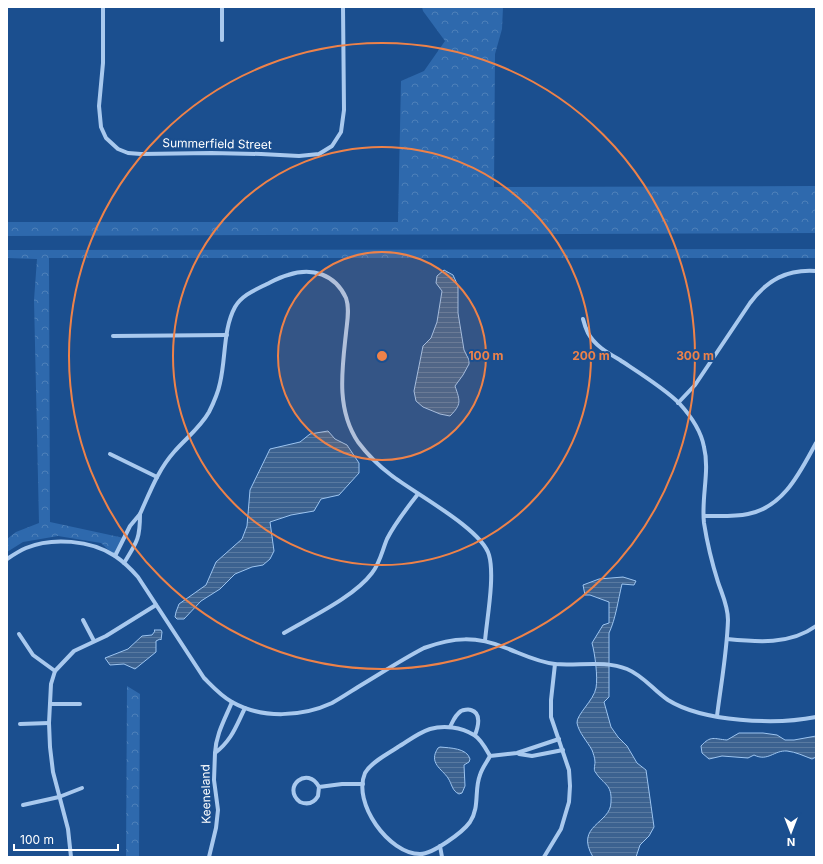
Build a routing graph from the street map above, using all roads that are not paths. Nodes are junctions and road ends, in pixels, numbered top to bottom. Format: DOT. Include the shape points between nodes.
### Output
graph roads {
  1 [pos="103,7"];
  2 [pos="222,7"];
  3 [pos="343,7"];
  4 [pos="222,40"];
  5 [pos="816,271"];
  6 [pos="582,319"];
  7 [pos="227,335"];
  8 [pos="112,336"];
  9 [pos="678,403"];
  10 [pos="816,443"];
  11 [pos="110,454"];
  12 [pos="157,477"];
  13 [pos="418,494"];
  14 [pos="140,514"];
  15 [pos="704,516"];
  16 [pos="115,556"];
  17 [pos="7,559"];
  18 [pos="124,563"];
  19 [pos="156,605"];
  20 [pos="83,620"];
  21 [pos="816,626"];
  22 [pos="284,633"];
  23 [pos="19,634"];
  24 [pos="727,639"];
  25 [pos="485,640"];
  26 [pos="94,641"];
  27 [pos="554,664"];
  28 [pos="55,671"];
  29 [pos="232,702"];
  30 [pos="50,704"];
  31 [pos="80,704"];
  32 [pos="245,708"];
  33 [pos="717,716"];
  34 [pos="816,717"];
  35 [pos="49,723"];
  36 [pos="20,724"];
  37 [pos="450,727"];
  38 [pos="475,735"];
  39 [pos="559,739"];
  40 [pos="563,750"];
  41 [pos="215,753"];
  42 [pos="517,753"];
  43 [pos="490,756"];
  44 [pos="363,784"];
  45 [pos="319,787"];
  46 [pos="82,788"];
  47 [pos="59,798"];
  48 [pos="23,805"];
  49 [pos="440,846"];
  50 [pos="420,855"];
  51 [pos="71,857"];
  52 [pos="209,857"];
  53 [pos="442,857"];
  54 [pos="544,857"];
  1 -- 3 [label="street, Summerfield Street" via="103,63 99,106 101,127 105,136 118,149 140,154 247,153 299,156 319,154 332,146 341,132 344,110"];
  2 -- 4 [label="street"];
  5 -- 9 [label="street" via="792,272 768,283 758,292 695,385"];
  6 -- 9 [label="street" via="588,334 597,345"];
  7 -- 8 [label="street"];
  7 -- 12 [label="street" via="221,382 215,400 205,419 174,452"];
  7 -- 13 [label="street" via="236,306 254,290 287,275 301,272 313,271 326,275 342,291 347,301 342,388 350,425 368,454"];
  9 -- 15 [label="street" via="701,434 705,448"];
  10 -- 15 [label="street" via="796,478 773,504 747,515"];
  11 -- 12 [label="street"];
  12 -- 14 [label="street"];
  13 -- 22 [label="street" via="387,539 377,566 360,586"];
  13 -- 25 [label="street" via="471,531 483,543 489,555 491,571"];
  14 -- 16 [label="street" via="130,526"];
  14 -- 18 [label="street" via="138,541"];
  15 -- 24 [label="street" via="725,601 728,618"];
  16 -- 17 [label="street" via="84,544 56,542 25,548"];
  16 -- 18 [label="street"];
  18 -- 19 [label="street" via="138,577"];
  19 -- 26 [label="street"];
  19 -- 29 [label="street" via="204,678"];
  20 -- 26 [label="street"];
  21 -- 24 [label="street" via="798,636 780,640 764,642"];
  23 -- 28 [label="street" via="33,655"];
  24 -- 33 [label="street"];
  25 -- 27 [label="street" via="526,657"];
  25 -- 32 [label="street" via="455,639 424,648 333,703 316,709 279,714"];
  26 -- 28 [label="street" via="74,651"];
  27 -- 33 [label="street" via="615,665 628,669 668,700"];
  27 -- 39 [label="street" via="551,717"];
  28 -- 30 [label="street" via="51,684"];
  29 -- 32 [label="street"];
  29 -- 41 [label="street, Keeneland" via="220,730"];
  30 -- 31 [label="street"];
  30 -- 35 [label="street"];
  32 -- 41 [label="street, Keeneland" via="232,736 225,746"];
  33 -- 34 [label="street" via="754,721"];
  35 -- 36 [label="street"];
  35 -- 47 [label="street" via="52,766"];
  37 -- 38 [label="street"];
  37 -- 38 [label="street" via="462,710 470,710 478,716"];
  37 -- 44 [label="street" via="429,729 389,753 366,772"];
  38 -- 43 [label="street"];
  39 -- 40 [label="street"];
  39 -- 42 [label="street"];
  40 -- 42 [label="street" via="532,756"];
  40 -- 54 [label="street" via="569,770 569,802 561,829"];
  41 -- 52 [label="street, Keeneland" via="214,780 218,810"];
  42 -- 43 [label="street"];
  43 -- 49 [label="street" via="480,775 475,813 470,822"];
  44 -- 45 [label="street"];
  44 -- 50 [label="street" via="365,806 391,843"];
  45 -- 45 [label="street" via="318,796 308,804 300,802 294,795 295,783 305,778 313,780"];
  46 -- 47 [label="street"];
  47 -- 48 [label="street"];
  47 -- 51 [label="street" via="68,830"];
  49 -- 50 [label="street"];
  49 -- 53 [label="street"];
}
